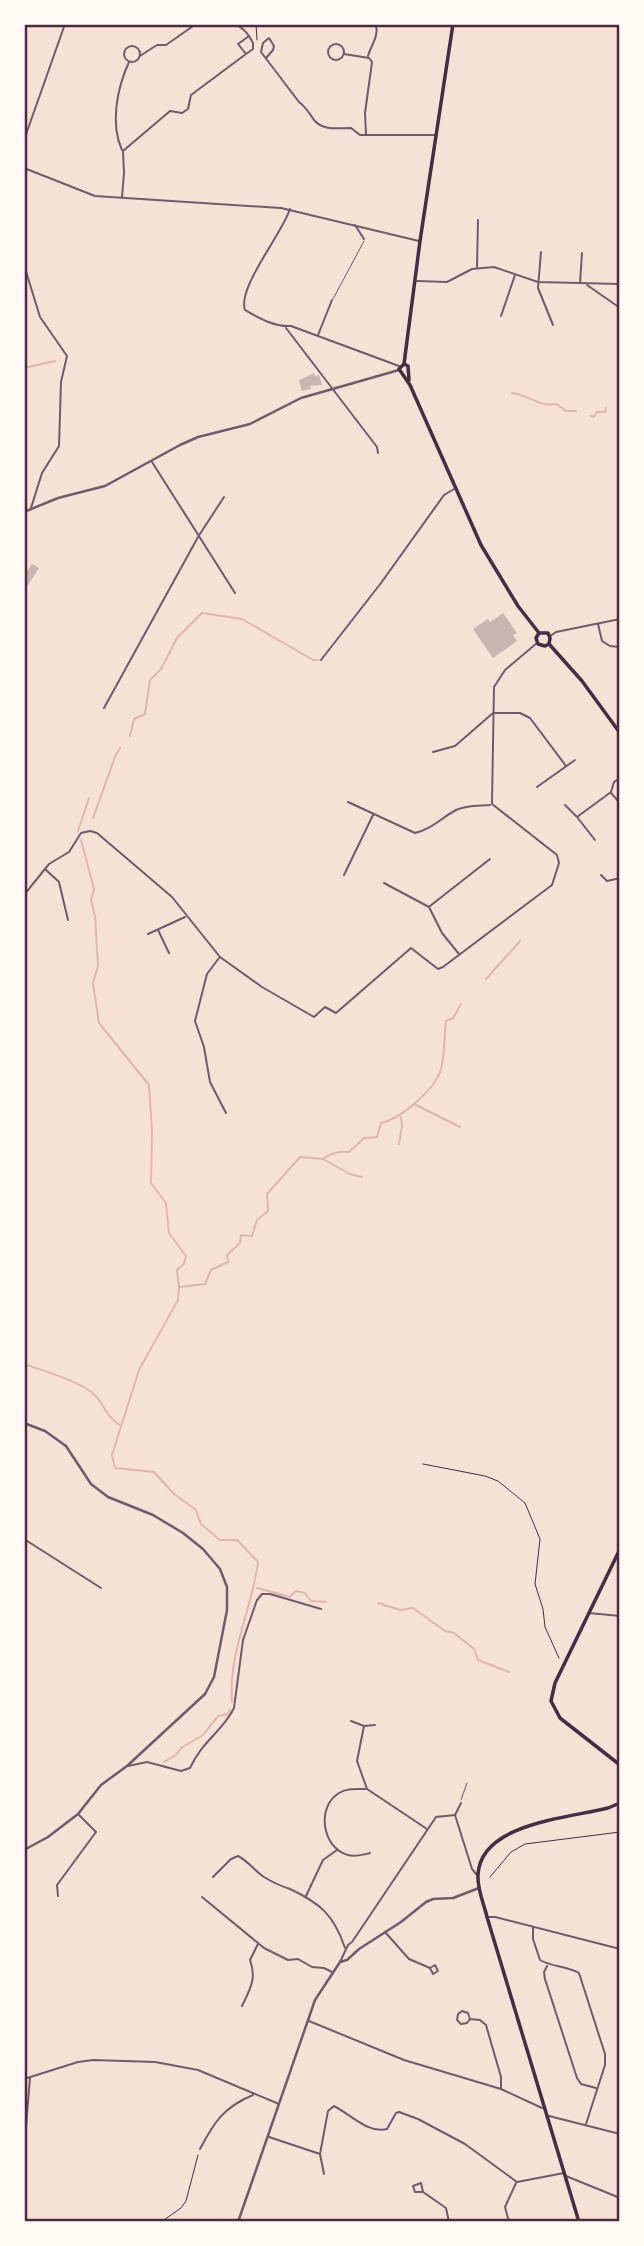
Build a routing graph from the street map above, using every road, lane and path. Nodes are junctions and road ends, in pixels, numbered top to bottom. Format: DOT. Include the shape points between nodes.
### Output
graph roads {
  1 [pos="65,24"];
  2 [pos="196,24"];
  3 [pos="217,24"];
  4 [pos="256,24"];
  5 [pos="376,24"];
  6 [pos="453,24"];
  7 [pos="249,36"];
  8 [pos="257,49"];
  9 [pos="246,54"];
  10 [pos="344,54"];
  11 [pos="140,56"];
  12 [pos="266,58"];
  13 [pos="367,58"];
  14 [pos="129,62"];
  15 [pos="366,135"];
  16 [pos="436,135"];
  17 [pos="24,141"];
  18 [pos="123,150"];
  19 [pos="24,168"];
  20 [pos="121,198"];
  21 [pos="620,208"];
  22 [pos="290,209"];
  23 [pos="478,220"];
  24 [pos="355,224"];
  25 [pos="620,226"];
  26 [pos="364,239"];
  27 [pos="420,241"];
  28 [pos="541,252"];
  29 [pos="582,253"];
  30 [pos="24,265"];
  31 [pos="477,268"];
  32 [pos="515,274"];
  33 [pos="414,281"];
  34 [pos="538,282"];
  35 [pos="580,284"];
  36 [pos="586,284"];
  37 [pos="620,284"];
  38 [pos="332,300"];
  39 [pos="620,308"];
  40 [pos="501,316"];
  41 [pos="553,325"];
  42 [pos="286,327"];
  43 [pos="318,337"];
  44 [pos="403,369"];
  45 [pos="334,388"];
  46 [pos="378,453"];
  47 [pos="151,461"];
  48 [pos="455,488"];
  49 [pos="224,497"];
  50 [pos="30,510"];
  51 [pos="24,512"];
  52 [pos="198,537"];
  53 [pos="236,593"];
  54 [pos="620,619"];
  55 [pos="598,623"];
  56 [pos="539,633"];
  57 [pos="550,636"];
  58 [pos="537,643"];
  59 [pos="549,644"];
  60 [pos="620,647"];
  61 [pos="321,660"];
  62 [pos="104,708"];
  63 [pos="494,713"];
  64 [pos="620,733"];
  65 [pos="433,752"];
  66 [pos="575,760"];
  67 [pos="566,766"];
  68 [pos="620,778"];
  69 [pos="537,787"];
  70 [pos="611,792"];
  71 [pos="348,802"];
  72 [pos="620,803"];
  73 [pos="492,804"];
  74 [pos="565,805"];
  75 [pos="374,814"];
  76 [pos="577,817"];
  77 [pos="595,840"];
  78 [pos="489,859"];
  79 [pos="44,868"];
  80 [pos="344,875"];
  81 [pos="601,875"];
  82 [pos="620,878"];
  83 [pos="384,883"];
  84 [pos="24,895"];
  85 [pos="429,907"];
  86 [pos="186,917"];
  87 [pos="68,920"];
  88 [pos="157,929"];
  89 [pos="148,934"];
  90 [pos="169,953"];
  91 [pos="459,955"];
  92 [pos="220,957"];
  93 [pos="226,1113"];
  94 [pos="24,1423"];
  95 [pos="424,1464"];
  96 [pos="24,1539"];
  97 [pos="620,1549"];
  98 [pos="101,1588"];
  99 [pos="321,1609"];
  100 [pos="589,1613"];
  101 [pos="620,1616"];
  102 [pos="559,1658"];
  103 [pos="351,1721"];
  104 [pos="375,1725"];
  105 [pos="364,1726"];
  106 [pos="620,1765"];
  107 [pos="127,1766"];
  108 [pos="467,1783"];
  109 [pos="367,1789"];
  110 [pos="461,1803"];
  111 [pos="620,1803"];
  112 [pos="78,1814"];
  113 [pos="455,1815"];
  114 [pos="428,1830"];
  115 [pos="620,1832"];
  116 [pos="24,1850"];
  117 [pos="337,1850"];
  118 [pos="370,1853"];
  119 [pos="478,1876"];
  120 [pos="213,1877"];
  121 [pos="490,1877"];
  122 [pos="479,1888"];
  123 [pos="58,1896"];
  124 [pos="202,1897"];
  125 [pos="306,1897"];
  126 [pos="487,1917"];
  127 [pos="533,1927"];
  128 [pos="385,1932"];
  129 [pos="258,1943"];
  130 [pos="620,1948"];
  131 [pos="346,1949"];
  132 [pos="340,1962"];
  133 [pos="548,1964"];
  134 [pos="430,1968"];
  135 [pos="332,1973"];
  136 [pos="242,2007"];
  137 [pos="470,2019"];
  138 [pos="308,2021"];
  139 [pos="30,2077"];
  140 [pos="24,2079"];
  141 [pos="597,2088"];
  142 [pos="501,2089"];
  143 [pos="254,2094"];
  144 [pos="279,2104"];
  145 [pos="545,2109"];
  146 [pos="547,2116"];
  147 [pos="586,2124"];
  148 [pos="620,2134"];
  149 [pos="268,2137"];
  150 [pos="200,2149"];
  151 [pos="24,2151"];
  152 [pos="320,2154"];
  153 [pos="324,2174"];
  154 [pos="565,2175"];
  155 [pos="517,2182"];
  156 [pos="423,2192"];
  157 [pos="620,2198"];
  158 [pos="161,2221"];
  159 [pos="238,2221"];
  160 [pos="449,2221"];
  161 [pos="509,2221"];
  162 [pos="579,2221"];
  1 -- 17 [label="street"];
  2 -- 11 [label="street"];
  3 -- 7 [label="street" via="236,24"];
  4 -- 8 [label="path"];
  5 -- 13 [label="street"];
  6 -- 16 [label="main road"];
  7 -- 9 [label="street" via="253,49"];
  7 -- 9 [label="street" via="239,44"];
  9 -- 18 [label="street" via="191,95 182,113 170,111"];
  10 -- 10 [label="street" via="338,44 327,50 335,61"];
  10 -- 13 [label="street"];
  11 -- 14 [label="street"];
  11 -- 14 [label="street" via="138,49 127,47 124,57"];
  12 -- 12 [label="street" via="261,46 268,38 274,46"];
  12 -- 15 [label="street" via="317,124 351,128"];
  13 -- 15 [label="street" via="372,62"];
  14 -- 18 [label="street" via="115,121"];
  15 -- 16 [label="street"];
  16 -- 27 [label="main road"];
  18 -- 20 [label="street"];
  19 -- 20 [label="street" via="87,194"];
  20 -- 22 [label="street"];
  21 -- 25 [label="street"];
  22 -- 24 [label="street"];
  22 -- 42 [label="street" via="249,283 243,304 264,321"];
  23 -- 31 [label="street"];
  24 -- 26 [label="street"];
  24 -- 27 [label="street"];
  26 -- 38 [label="lane"];
  27 -- 33 [label="main road"];
  28 -- 34 [label="street"];
  29 -- 35 [label="street"];
  30 -- 50 [label="street" via="40,317 67,356 61,382 59,446 39,481"];
  31 -- 32 [label="street" via="494,267"];
  31 -- 33 [label="street" via="447,282"];
  32 -- 34 [label="street"];
  32 -- 40 [label="street"];
  33 -- 44 [label="main road"];
  34 -- 35 [label="street"];
  34 -- 41 [label="street"];
  35 -- 36 [label="street"];
  36 -- 37 [label="street"];
  36 -- 39 [label="street"];
  38 -- 43 [label="street"];
  42 -- 43 [label="street"];
  42 -- 45 [label="street"];
  43 -- 44 [label="street"];
  44 -- 45 [label="street"];
  44 -- 48 [label="main road"];
  45 -- 46 [label="street"];
  45 -- 47 [label="street" via="301,398 242,428 198,437"];
  47 -- 50 [label="street" via="105,486"];
  47 -- 52 [label="street"];
  48 -- 56 [label="main road" via="490,562"];
  48 -- 61 [label="street" via="444,495"];
  49 -- 52 [label="street"];
  50 -- 51 [label="street"];
  52 -- 53 [label="street"];
  52 -- 62 [label="street"];
  54 -- 55 [label="street"];
  55 -- 57 [label="street"];
  55 -- 60 [label="street" via="602,640"];
  56 -- 57 [label="main road"];
  56 -- 58 [label="main road"];
  57 -- 59 [label="main road"];
  58 -- 59 [label="main road"];
  58 -- 63 [label="street" via="496,681"];
  59 -- 64 [label="main road"];
  63 -- 65 [label="street" via="455,746"];
  63 -- 67 [label="street" via="520,713 530,718"];
  63 -- 73 [label="street"];
  66 -- 67 [label="street"];
  67 -- 69 [label="street"];
  68 -- 70 [label="street"];
  70 -- 72 [label="street"];
  70 -- 76 [label="street"];
  71 -- 75 [label="street"];
  73 -- 75 [label="street" via="456,810 415,833"];
  73 -- 91 [label="street" via="558,855 559,863 547,890"];
  74 -- 76 [label="street"];
  75 -- 80 [label="street"];
  76 -- 77 [label="street"];
  78 -- 85 [label="street"];
  79 -- 84 [label="street"];
  79 -- 86 [label="street" via="69,852 81,833 93,832 166,891"];
  79 -- 87 [label="street" via="59,882"];
  81 -- 82 [label="street" via="607,881"];
  83 -- 85 [label="street"];
  85 -- 91 [label="street"];
  86 -- 88 [label="street"];
  86 -- 92 [label="street"];
  88 -- 89 [label="street"];
  88 -- 90 [label="street"];
  91 -- 92 [label="street" via="438,969 411,947 336,1013 325,1007 314,1017"];
  92 -- 93 [label="street" via="206,974 195,1021 210,1082"];
  94 -- 107 [label="street" via="66,1446 91,1485 108,1497 183,1532 204,1549 228,1587 214,1677 205,1694"];
  95 -- 102 [label="path" via="485,1476 526,1503 540,1539 535,1584 545,1627"];
  96 -- 98 [label="street"];
  97 -- 100 [label="main road"];
  99 -- 107 [label="street" via="262,1594 246,1629 234,1708 200,1748 190,1768 181,1771 147,1762"];
  100 -- 101 [label="street"];
  100 -- 106 [label="main road" via="551,1701 560,1718"];
  103 -- 105 [label="street"];
  104 -- 105 [label="street"];
  105 -- 109 [label="street" via="357,1761"];
  107 -- 112 [label="street" via="101,1785"];
  108 -- 110 [label="lane"];
  109 -- 114 [label="street"];
  109 -- 117 [label="street" via="341,1791 325,1811 324,1823"];
  110 -- 113 [label="street"];
  111 -- 119 [label="main road" via="508,1834 485,1850"];
  112 -- 116 [label="street"];
  112 -- 123 [label="street" via="96,1832 57,1885"];
  113 -- 114 [label="street" via="436,1817"];
  113 -- 119 [label="street"];
  114 -- 131 [label="street"];
  115 -- 121 [label="path" via="525,1844 511,1852"];
  117 -- 118 [label="street" via="357,1856"];
  117 -- 125 [label="street" via="323,1860"];
  119 -- 122 [label="main road"];
  120 -- 125 [label="street" via="238,1856 266,1878"];
  122 -- 126 [label="main road"];
  122 -- 128 [label="street" via="453,1899 428,1901"];
  124 -- 129 [label="street"];
  125 -- 131 [label="street" via="331,1918"];
  126 -- 127 [label="street"];
  126 -- 145 [label="main road"];
  127 -- 130 [label="street"];
  127 -- 133 [label="street" via="540,1960"];
  128 -- 132 [label="street"];
  128 -- 134 [label="street" via="409,1959"];
  129 -- 135 [label="street" via="288,1960 298,1959"];
  129 -- 136 [label="street" via="250,1960 254,1971 251,1987"];
  131 -- 132 [label="street"];
  132 -- 135 [label="street"];
  133 -- 141 [label="street" via="545,1979 577,2078 581,2084"];
  133 -- 141 [label="street" via="571,1968 583,1981 606,2059"];
  135 -- 138 [label="street" via="317,1995"];
  137 -- 142 [label="street" via="486,2025"];
  138 -- 142 [label="street" via="404,2060"];
  138 -- 144 [label="street"];
  139 -- 140 [label="street"];
  139 -- 143 [label="street" via="83,2061 155,2062 192,2068"];
  139 -- 151 [label="street"];
  141 -- 147 [label="street"];
  142 -- 145 [label="street"];
  143 -- 144 [label="street"];
  143 -- 150 [label="street" via="224,2111"];
  144 -- 149 [label="street"];
  145 -- 146 [label="main road"];
  146 -- 147 [label="street"];
  146 -- 154 [label="main road"];
  147 -- 148 [label="street"];
  149 -- 152 [label="street"];
  149 -- 159 [label="street"];
  150 -- 158 [label="path" via="186,2201"];
  152 -- 153 [label="street"];
  152 -- 155 [label="street" via="331,2107 380,2130 387,2129 396,2113 464,2144"];
  154 -- 155 [label="street"];
  154 -- 157 [label="street"];
  154 -- 162 [label="main road"];
  155 -- 161 [label="street" via="505,2207"];
  156 -- 160 [label="street" via="446,2208"];
}
